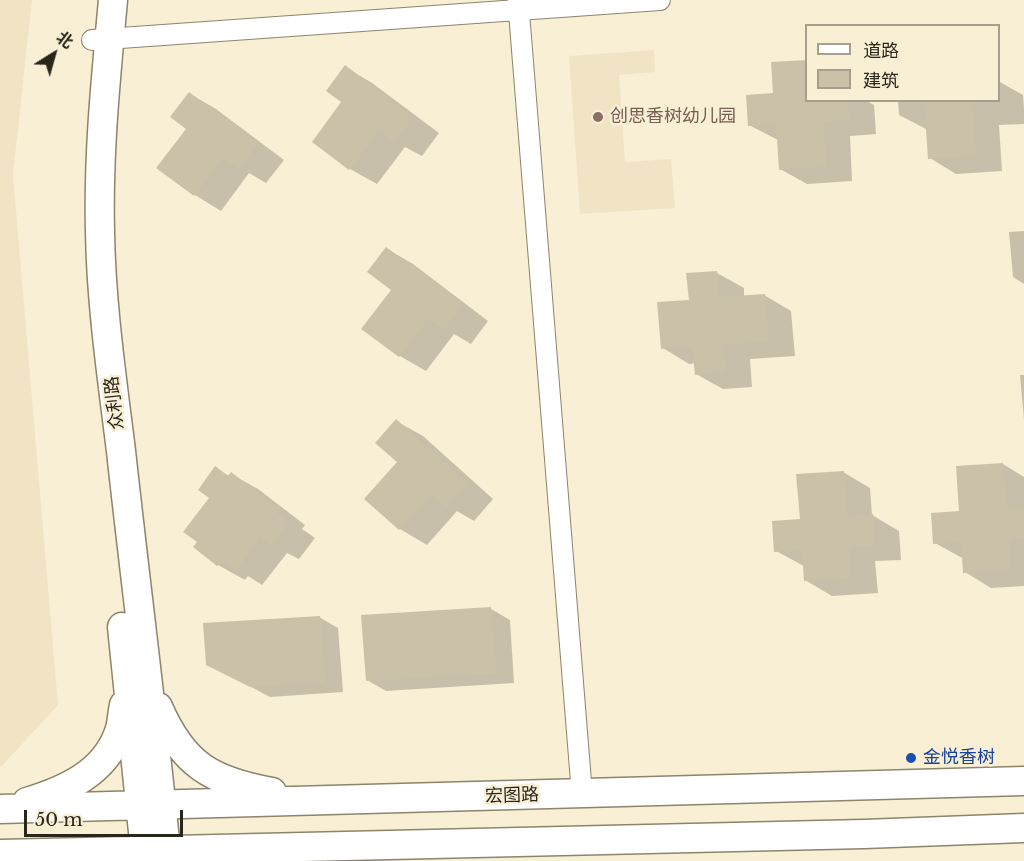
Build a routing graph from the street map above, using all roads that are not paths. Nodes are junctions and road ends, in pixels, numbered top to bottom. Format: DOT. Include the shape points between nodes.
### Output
graph roads {
  1 [pos="94,0"];
  2 [pos="113,0"];
  3 [pos="660,0"];
  4 [pos="518,5"];
  5 [pos="100,39"];
  6 [pos="138,684"];
  7 [pos="1024,781"];
  8 [pos="582,794"];
  9 [pos="315,801"];
  10 [pos="151,806"];
  11 [pos="0,809"];
  12 [pos="1024,828"];
  13 [pos="310,847"];
  14 [pos="1,854"];
  15 [pos="156,856"];
  16 [pos="32,861"];
  17 [pos="266,861"];
  1 -- 5 [label="main road, 众利路"];
  2 -- 5 [label="main road, 众利路"];
  3 -- 4 [label="street"];
  4 -- 5 [label="street"];
  4 -- 8 [label="street"];
  5 -- 6 [label="main road, 众利路" via="87,128 86,277"];
  6 -- 9 [label="main road" via="185,754 210,773 247,788"];
  6 -- 10 [label="main road, 众利路"];
  6 -- 11 [label="main road" via="105,760 78,781 49,795"];
  7 -- 8 [label="main road, 宏图路"];
  8 -- 9 [label="main road, 宏图路"];
  9 -- 10 [label="main road, 宏图路"];
  10 -- 11 [label="main road, 宏图路"];
  10 -- 15 [label="main road, 众利路"];
  12 -- 13 [label="main road"];
  13 -- 15 [label="main road"];
  13 -- 17 [label="main road"];
  14 -- 15 [label="main road"];
  14 -- 16 [label="main road"];
}
